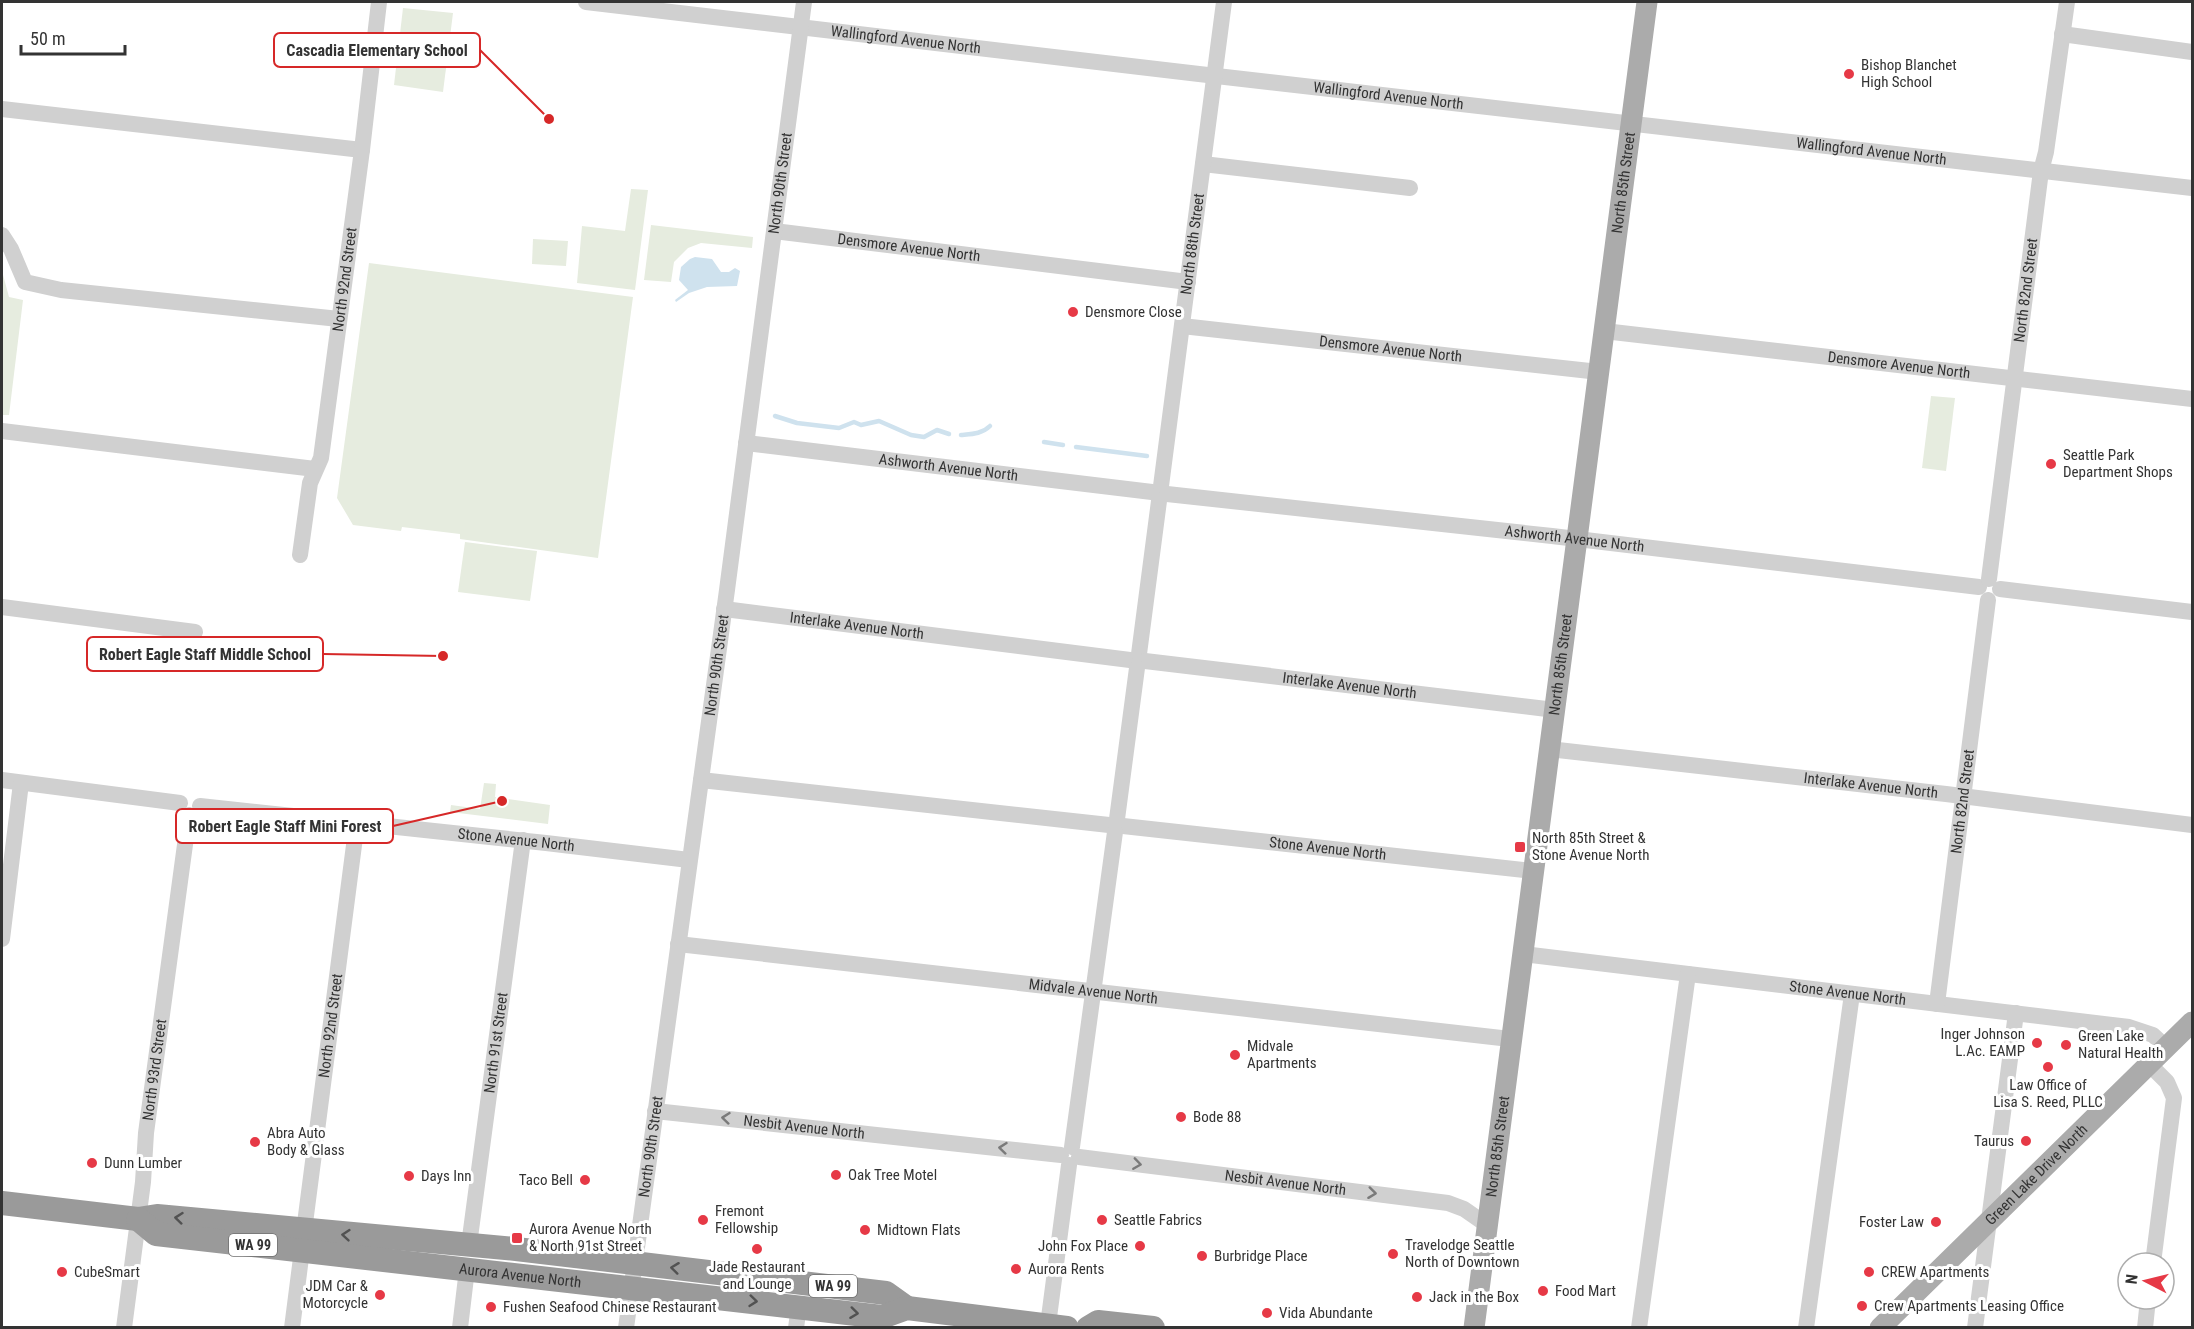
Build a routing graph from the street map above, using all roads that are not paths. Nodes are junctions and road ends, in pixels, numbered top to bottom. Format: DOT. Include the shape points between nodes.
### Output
graph roads {
  1 [pos="379,2"];
  2 [pos="586,2"];
  3 [pos="804,2"];
  4 [pos="1224,2"];
  5 [pos="1647,2"];
  6 [pos="2067,2"];
  7 [pos="800,27"];
  8 [pos="2062,34"];
  9 [pos="2193,52"];
  10 [pos="1215,76"];
  11 [pos="2,109"];
  12 [pos="1631,123"];
  13 [pos="362,150"];
  14 [pos="1203,164"];
  15 [pos="2041,171"];
  16 [pos="1410,188"];
  17 [pos="2193,188"];
  18 [pos="774,231"];
  19 [pos="2,235"];
  20 [pos="1188,282"];
  21 [pos="339,319"];
  22 [pos="1182,326"];
  23 [pos="1604,331"];
  24 [pos="1599,372"];
  25 [pos="2016,378"];
  26 [pos="2193,399"];
  27 [pos="2,431"];
  28 [pos="746,443"];
  29 [pos="315,469"];
  30 [pos="1160,494"];
  31 [pos="1578,539"];
  32 [pos="300,555"];
  33 [pos="1989,589"];
  34 [pos="2,607"];
  35 [pos="724,609"];
  36 [pos="2193,612"];
  37 [pos="195,632"];
  38 [pos="1137,661"];
  39 [pos="1555,710"];
  40 [pos="1549,749"];
  41 [pos="2,780"];
  42 [pos="701,780"];
  43 [pos="21,783"];
  44 [pos="1964,796"];
  45 [pos="190,808"];
  46 [pos="357,822"];
  47 [pos="2193,825"];
  48 [pos="1116,826"];
  49 [pos="523,840"];
  50 [pos="689,860"];
  51 [pos="1533,871"];
  52 [pos="2,939"];
  53 [pos="678,944"];
  54 [pos="1522,954"];
  55 [pos="1688,974"];
  56 [pos="1093,991"];
  57 [pos="1852,994"];
  58 [pos="1937,1004"];
  59 [pos="2016,1013"];
  60 [pos="2193,1022"];
  61 [pos="1510,1039"];
  62 [pos="2166,1048"];
  63 [pos="2150,1065"];
  64 [pos="655,1111"];
  65 [pos="1070,1156"];
  66 [pos="2,1203"];
  67 [pos="138,1219"];
  68 [pos="1989,1221"];
  69 [pos="1487,1225"];
  70 [pos="303,1241"];
  71 [pos="430,1242"];
  72 [pos="2155,1251"];
  73 [pos="468,1257"];
  74 [pos="372,1258"];
  75 [pos="634,1263"];
  76 [pos="631,1288"];
  77 [pos="907,1308"];
  78 [pos="2147,1311"];
  79 [pos="798,1317"];
  80 [pos="966,1321"];
  81 [pos="1057,1326"];
  82 [pos="124,1328"];
  83 [pos="292,1328"];
  84 [pos="460,1328"];
  85 [pos="626,1328"];
  86 [pos="1088,1328"];
  87 [pos="1152,1328"];
  88 [pos="1473,1328"];
  89 [pos="1639,1328"];
  90 [pos="1806,1328"];
  91 [pos="1880,1328"];
  92 [pos="1975,1328"];
  93 [pos="2145,1328"];
  1 -- 13 [label="street, North 92nd Street"];
  2 -- 7 [label="street, Wallingford Avenue North"];
  3 -- 7 [label="street, North 90th Street"];
  4 -- 10 [label="street, North 88th Street"];
  5 -- 12 [label="main road, North 85th Street"];
  6 -- 8 [label="street, North 82nd Street"];
  7 -- 10 [label="street, Wallingford Avenue North"];
  7 -- 18 [label="street, North 90th Street"];
  8 -- 9 [label="street"];
  8 -- 15 [label="street, North 82nd Street"];
  10 -- 12 [label="street, Wallingford Avenue North"];
  10 -- 14 [label="street, North 88th Street"];
  11 -- 13 [label="street"];
  12 -- 15 [label="street, Wallingford Avenue North"];
  12 -- 23 [label="main road, North 85th Street"];
  13 -- 21 [label="street, North 92nd Street"];
  14 -- 16 [label="street"];
  14 -- 20 [label="street, North 88th Street"];
  15 -- 17 [label="street, Wallingford Avenue North"];
  15 -- 25 [label="street, North 82nd Street"];
  18 -- 20 [label="street, Densmore Avenue North"];
  18 -- 28 [label="street, North 90th Street"];
  19 -- 21 [label="street" via="25,282 61,290"];
  20 -- 22 [label="street, North 88th Street"];
  21 -- 29 [label="street, North 92nd Street" via="321,458"];
  22 -- 24 [label="street, Densmore Avenue North"];
  22 -- 30 [label="street, North 88th Street"];
  23 -- 24 [label="main road, North 85th Street"];
  23 -- 25 [label="street, Densmore Avenue North"];
  24 -- 31 [label="main road, North 85th Street"];
  25 -- 26 [label="street, Densmore Avenue North"];
  25 -- 33 [label="street, North 82nd Street"];
  27 -- 29 [label="street"];
  28 -- 30 [label="street, Ashworth Avenue North"];
  28 -- 35 [label="street, North 90th Street"];
  29 -- 32 [label="street, North 92nd Street"];
  30 -- 31 [label="street, Ashworth Avenue North"];
  30 -- 38 [label="street, North 88th Street"];
  31 -- 33 [label="street, Ashworth Avenue North"];
  31 -- 39 [label="main road, North 85th Street"];
  33 -- 36 [label="street, Ashworth Avenue North"];
  33 -- 44 [label="street, North 82nd Street"];
  34 -- 37 [label="street"];
  35 -- 38 [label="street, Interlake Avenue North"];
  35 -- 42 [label="street, North 90th Street"];
  38 -- 39 [label="street, Interlake Avenue North"];
  38 -- 48 [label="street, North 88th Street"];
  39 -- 40 [label="main road, North 85th Street"];
  40 -- 44 [label="street, Interlake Avenue North"];
  40 -- 51 [label="main road, North 85th Street"];
  41 -- 43 [label="street, Stone Avenue North"];
  42 -- 48 [label="street, Stone Avenue North"];
  42 -- 50 [label="street, North 90th Street"];
  43 -- 45 [label="street, Stone Avenue North"];
  43 -- 52 [label="street"];
  44 -- 47 [label="street, Interlake Avenue North"];
  44 -- 58 [label="street, North 82nd Street"];
  45 -- 46 [label="street, Stone Avenue North"];
  45 -- 67 [label="street, North 93rd Street"];
  46 -- 49 [label="street, Stone Avenue North"];
  46 -- 70 [label="street, North 92nd Street"];
  48 -- 51 [label="street, Stone Avenue North"];
  48 -- 56 [label="street, North 88th Street"];
  49 -- 50 [label="street, Stone Avenue North"];
  49 -- 73 [label="street, North 91st Street"];
  50 -- 53 [label="street, North 90th Street"];
  51 -- 54 [label="main road, North 85th Street"];
  53 -- 56 [label="street, Midvale Avenue North"];
  53 -- 64 [label="street, North 90th Street"];
  54 -- 55 [label="street, Stone Avenue North"];
  54 -- 61 [label="main road, North 85th Street"];
  55 -- 57 [label="street, Stone Avenue North"];
  55 -- 89 [label="street"];
  56 -- 61 [label="street, Midvale Avenue North"];
  56 -- 65 [label="street, North 88th Street"];
  57 -- 58 [label="street, Stone Avenue North"];
  57 -- 90 [label="street"];
  58 -- 59 [label="street, Stone Avenue North"];
  59 -- 62 [label="street, Stone Avenue North" via="2136,1028 2152,1035"];
  59 -- 68 [label="street"];
  60 -- 62 [label="main road, Green Lake Drive North"];
  61 -- 69 [label="main road, North 85th Street"];
  62 -- 63 [label="main road, Green Lake Drive North"];
  63 -- 68 [label="main road, Green Lake Drive North"];
  63 -- 72 [label="street" via="2167,1083 2174,1098"];
  65 -- 64 [label="street, Nesbit Avenue North, one-way"];
  64 -- 75 [label="street, North 90th Street"];
  65 -- 69 [label="street, Nesbit Avenue North, one-way" via="1448,1203"];
  65 -- 81 [label="street, North 88th Street"];
  66 -- 67 [label="highway, Aurora Avenue North / WA 99"];
  67 -- 70 [label="highway, Aurora Avenue North / WA 99" via="157,1216"];
  67 -- 82 [label="street, North 93rd Street"];
  68 -- 91 [label="main road, Green Lake Drive North"];
  68 -- 92 [label="street"];
  69 -- 88 [label="main road, North 85th Street"];
  71 -- 70 [label="highway, Aurora Avenue North / WA 99, one-way"];
  70 -- 74 [label="highway, Aurora Avenue North / WA 99"];
  70 -- 83 [label="street, North 92nd Street"];
  71 -- 73 [label="highway, Aurora Avenue North / WA 99"];
  71 -- 74 [label="highway" via="423,1251 387,1248"];
  73 -- 74 [label="highway, Aurora Avenue North / WA 99"];
  73 -- 75 [label="highway, Aurora Avenue North / WA 99"];
  73 -- 76 [label="highway, Aurora Avenue North / WA 99"];
  73 -- 84 [label="street, North 91st Street"];
  75 -- 76 [label="street, North 90th Street"];
  77 -- 75 [label="highway, Aurora Avenue North / WA 99, one-way" via="886,1293"];
  76 -- 79 [label="highway, Aurora Avenue North / WA 99, one-way"];
  76 -- 85 [label="street, North 90th Street"];
  79 -- 77 [label="highway, Aurora Avenue North / WA 99, one-way" via="882,1317"];
  77 -- 80 [label="highway, Aurora Avenue North / WA 99"];
  78 -- 93 [label="street"];
  80 -- 81 [label="highway, Aurora Avenue North / WA 99"];
  86 -- 87 [label="highway" via="1098,1322"];
}
